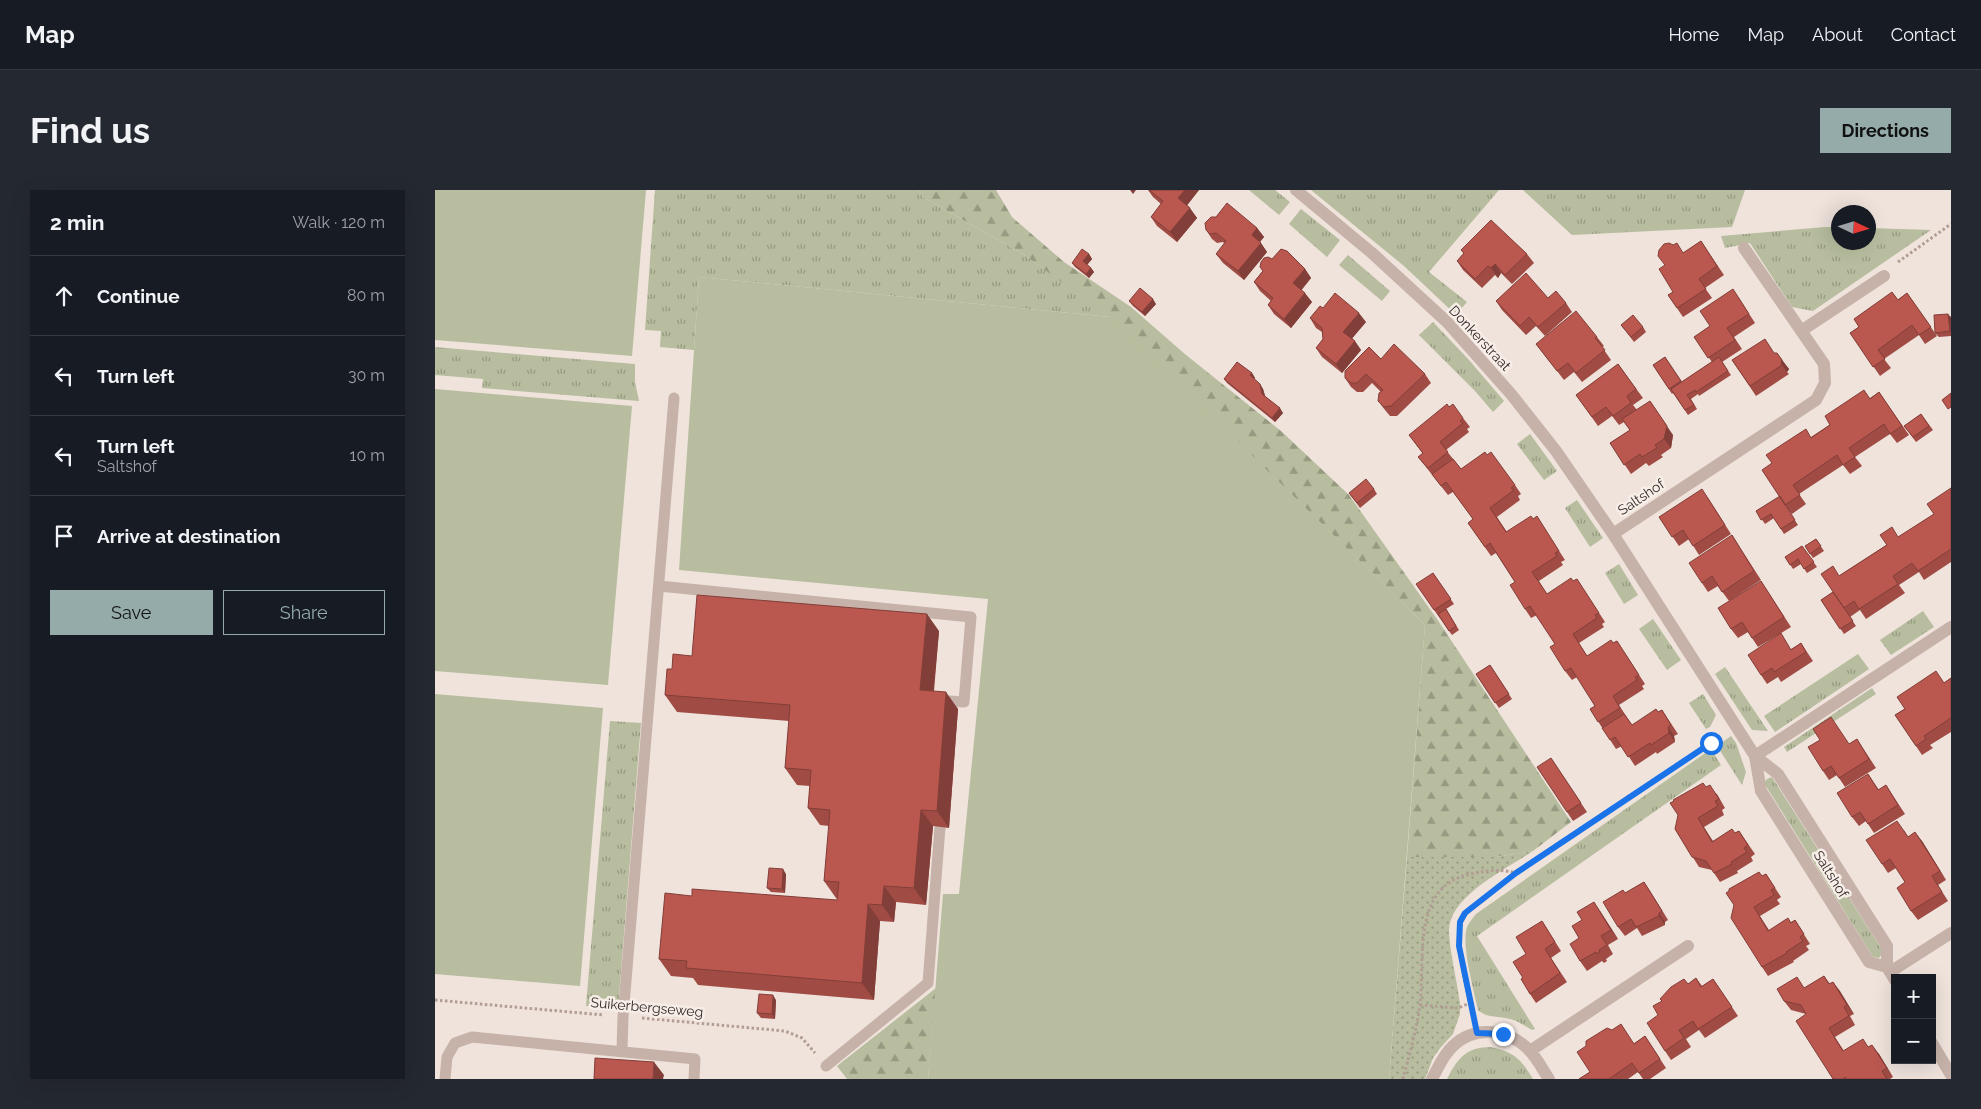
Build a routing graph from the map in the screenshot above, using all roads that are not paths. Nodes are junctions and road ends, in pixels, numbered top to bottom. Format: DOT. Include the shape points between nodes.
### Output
graph roads {
  1 [pos="1295,190"];
  2 [pos="1744,248"];
  3 [pos="1884,276"];
  4 [pos="1801,331"];
  5 [pos="674,398"];
  6 [pos="1613,534"];
  7 [pos="659,586"];
  8 [pos="1951,627"];
  9 [pos="949,709"];
  10 [pos="1755,756"];
  11 [pos="940,827"];
  12 [pos="1951,933"];
  13 [pos="1689,946"];
  14 [pos="1891,973"];
  15 [pos="1936,1050"];
  16 [pos="622,1051"];
  17 [pos="1530,1051"];
  18 [pos="826,1066"];
  19 [pos="1951,1075"];
  20 [pos="445,1079"];
  21 [pos="693,1079"];
  22 [pos="1432,1079"];
  23 [pos="1549,1079"];
  1 -- 6 [label="street, Donkerstraat" via="1372,253 1447,322 1556,451"];
  2 -- 4 [label="street, Saltshof"];
  3 -- 4 [label="street"];
  4 -- 6 [label="street, Saltshof" via="1824,364 1825,383 1816,400"];
  5 -- 7 [label="lane"];
  6 -- 10 [label="street, Saltshof"];
  7 -- 9 [label="lane" via="971,617 964,702 950,702"];
  7 -- 16 [label="lane"];
  8 -- 10 [label="street"];
  10 -- 14 [label="street, Saltshof" via="1778,774 1882,938 1887,946"];
  10 -- 14 [label="street, Saltshof" via="1761,791 1869,962"];
  11 -- 18 [label="lane" via="928,983"];
  12 -- 14 [label="street"];
  13 -- 17 [label="street"];
  15 -- 19 [label="street"];
  16 -- 20 [label="lane" via="472,1037 455,1043 447,1057"];
  16 -- 21 [label="lane" via="695,1059"];
  17 -- 22 [label="street" via="1512,1037 1477,1033 1453,1046"];
  17 -- 23 [label="street"];
}
